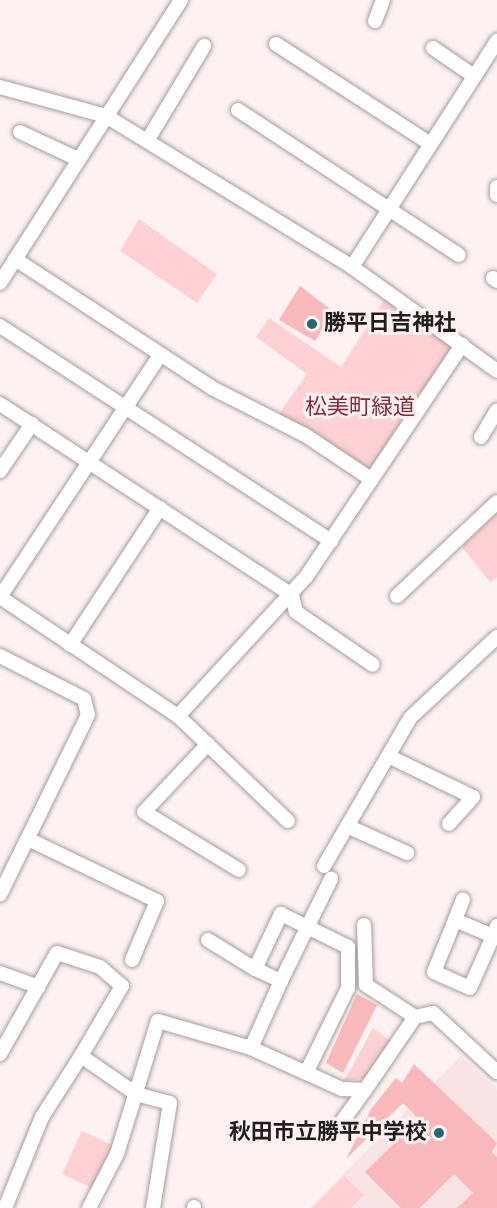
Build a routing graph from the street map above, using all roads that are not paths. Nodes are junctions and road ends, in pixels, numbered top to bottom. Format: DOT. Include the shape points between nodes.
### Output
graph roads {
  1 [pos="181,0"];
  2 [pos="383,0"];
  3 [pos="375,21"];
  4 [pos="497,41"];
  5 [pos="276,44"];
  6 [pos="204,46"];
  7 [pos="433,48"];
  8 [pos="474,76"];
  9 [pos="0,87"];
  10 [pos="238,110"];
  11 [pos="105,116"];
  12 [pos="20,132"];
  13 [pos="147,141"];
  14 [pos="429,143"];
  15 [pos="78,159"];
  16 [pos="497,187"];
  17 [pos="497,195"];
  18 [pos="389,205"];
  19 [pos="459,255"];
  20 [pos="15,259"];
  21 [pos="352,267"];
  22 [pos="0,283"];
  23 [pos="0,326"];
  24 [pos="462,345"];
  25 [pos="160,355"];
  26 [pos="497,371"];
  27 [pos="0,404"];
  28 [pos="125,408"];
  29 [pos="497,410"];
  30 [pos="32,424"];
  31 [pos="481,437"];
  32 [pos="90,462"];
  33 [pos="0,471"];
  34 [pos="371,479"];
  35 [pos="497,502"];
  36 [pos="160,508"];
  37 [pos="331,541"];
  38 [pos="292,595"];
  39 [pos="398,596"];
  40 [pos="0,597"];
  41 [pos="497,637"];
  42 [pos="70,645"];
  43 [pos="1,659"];
  44 [pos="374,665"];
  45 [pos="177,716"];
  46 [pos="208,744"];
  47 [pos="388,756"];
  48 [pos="288,821"];
  49 [pos="449,824"];
  50 [pos="347,826"];
  51 [pos="28,838"];
  52 [pos="407,853"];
  53 [pos="324,866"];
  54 [pos="238,870"];
  55 [pos="331,879"];
  56 [pos="0,895"];
  57 [pos="464,899"];
  58 [pos="455,920"];
  59 [pos="364,925"];
  60 [pos="307,927"];
  61 [pos="495,931"];
  62 [pos="208,940"];
  63 [pos="132,960"];
  64 [pos="255,969"];
  65 [pos="0,973"];
  66 [pos="281,981"];
  67 [pos="39,987"];
  68 [pos="415,1017"];
  69 [pos="252,1048"];
  70 [pos="0,1054"];
  71 [pos="81,1056"];
  72 [pos="307,1071"];
  73 [pos="496,1073"];
  74 [pos="365,1090"];
  75 [pos="136,1094"];
  76 [pos="341,1123"];
  77 [pos="5,1208"];
  78 [pos="89,1208"];
  79 [pos="153,1208"];
  1 -- 11 [label="street"];
  2 -- 3 [label="street"];
  4 -- 8 [label="street"];
  5 -- 14 [label="street"];
  6 -- 13 [label="street"];
  7 -- 8 [label="street"];
  8 -- 14 [label="street"];
  9 -- 11 [label="street"];
  10 -- 18 [label="street"];
  11 -- 13 [label="street"];
  11 -- 15 [label="street"];
  12 -- 15 [label="street"];
  13 -- 21 [label="street"];
  14 -- 18 [label="street"];
  15 -- 20 [label="street"];
  16 -- 17 [label="street"];
  18 -- 19 [label="street"];
  18 -- 21 [label="street"];
  20 -- 22 [label="street"];
  20 -- 25 [label="street"];
  21 -- 24 [label="street"];
  23 -- 28 [label="street"];
  24 -- 26 [label="street"];
  24 -- 34 [label="street"];
  25 -- 28 [label="street"];
  25 -- 34 [label="street" via="305,435"];
  27 -- 30 [label="street"];
  28 -- 32 [label="street"];
  28 -- 37 [label="street"];
  29 -- 31 [label="street"];
  30 -- 32 [label="street"];
  30 -- 33 [label="street"];
  32 -- 36 [label="street"];
  32 -- 40 [label="street"];
  34 -- 37 [label="street"];
  35 -- 39 [label="street"];
  36 -- 38 [label="street"];
  36 -- 42 [label="street"];
  37 -- 38 [label="street"];
  38 -- 44 [label="street" via="296,612"];
  38 -- 45 [label="street"];
  40 -- 42 [label="street"];
  41 -- 47 [label="street" via="410,718"];
  42 -- 45 [label="street"];
  43 -- 51 [label="street" via="84,699 88,716"];
  45 -- 46 [label="street"];
  46 -- 48 [label="street"];
  46 -- 54 [label="street" via="144,812"];
  47 -- 49 [label="street" via="473,797"];
  47 -- 50 [label="street"];
  50 -- 52 [label="street"];
  50 -- 53 [label="street"];
  51 -- 56 [label="street"];
  51 -- 63 [label="street" via="157,901"];
  55 -- 60 [label="street"];
  57 -- 58 [label="street"];
  58 -- 61 [label="street"];
  58 -- 61 [label="street" via="434,972 470,988"];
  59 -- 68 [label="street" via="366,985"];
  60 -- 64 [label="street" via="281,914"];
  60 -- 66 [label="street"];
  60 -- 72 [label="street" via="348,947 350,968 348,988"];
  62 -- 64 [label="street"];
  64 -- 66 [label="street"];
  65 -- 67 [label="street"];
  66 -- 69 [label="street"];
  67 -- 70 [label="street"];
  67 -- 71 [label="street" via="57,953 100,967 122,986"];
  68 -- 73 [label="street" via="434,1013 449,1022"];
  68 -- 74 [label="street"];
  69 -- 72 [label="street"];
  69 -- 75 [label="street" via="158,1021"];
  71 -- 75 [label="street"];
  71 -- 77 [label="street" via="42,1117"];
  72 -- 74 [label="street" via="342,1089"];
  74 -- 76 [label="street"];
  75 -- 78 [label="street" via="117,1154"];
  75 -- 79 [label="street" via="170,1103"];
}
